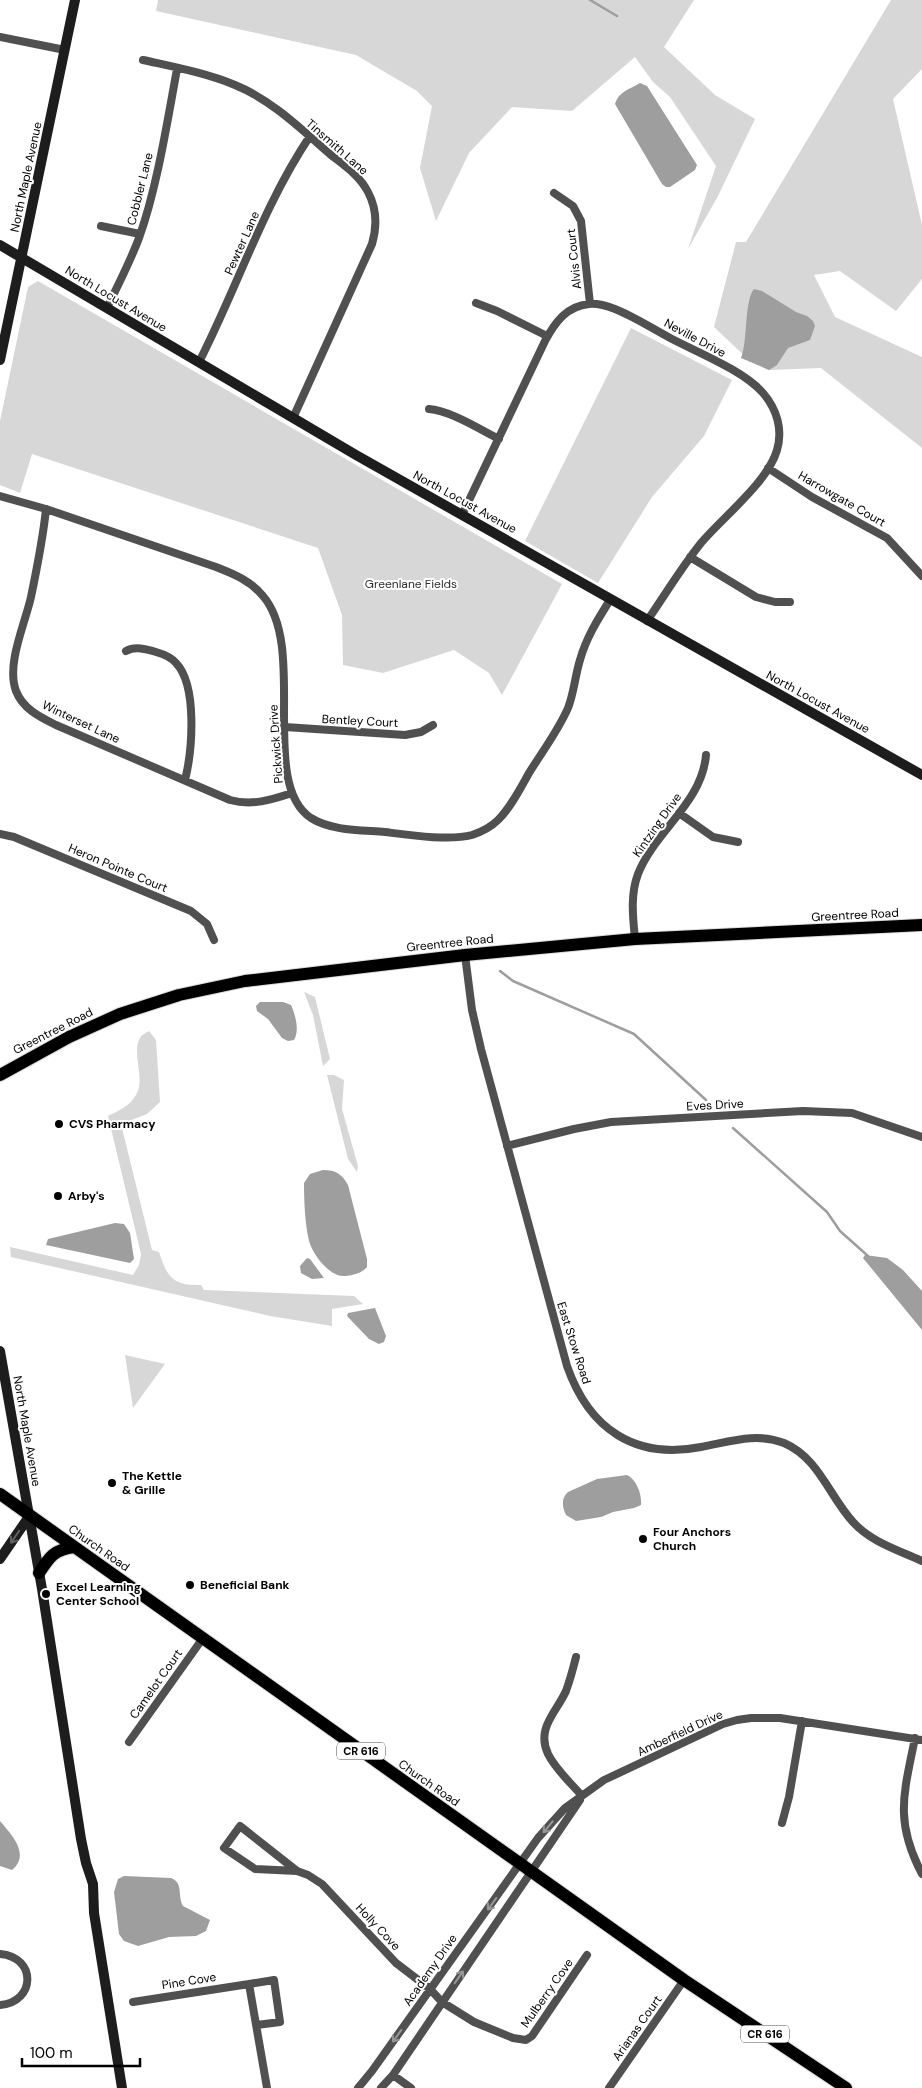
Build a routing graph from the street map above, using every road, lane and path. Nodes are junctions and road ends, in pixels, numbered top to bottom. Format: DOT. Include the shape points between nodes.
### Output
graph roads {
  1 [pos="75,0"];
  2 [pos="0,36"];
  3 [pos="65,50"];
  4 [pos="143,60"];
  5 [pos="177,69"];
  6 [pos="310,136"];
  7 [pos="554,193"];
  8 [pos="101,226"];
  9 [pos="140,234"];
  10 [pos="0,245"];
  11 [pos="22,257"];
  12 [pos="476,303"];
  13 [pos="590,304"];
  14 [pos="107,308"];
  15 [pos="547,336"];
  16 [pos="0,360"];
  17 [pos="199,362"];
  18 [pos="429,409"];
  19 [pos="293,418"];
  20 [pos="499,439"];
  21 [pos="768,468"];
  22 [pos="0,496"];
  23 [pos="46,510"];
  24 [pos="462,515"];
  25 [pos="690,557"];
  26 [pos="922,576"];
  27 [pos="610,600"];
  28 [pos="790,602"];
  29 [pos="647,621"];
  30 [pos="126,651"];
  31 [pos="433,725"];
  32 [pos="285,727"];
  33 [pos="706,755"];
  34 [pos="922,775"];
  35 [pos="186,780"];
  36 [pos="292,793"];
  37 [pos="679,813"];
  38 [pos="0,834"];
  39 [pos="738,842"];
  40 [pos="922,925"];
  41 [pos="214,940"];
  42 [pos="635,940"];
  43 [pos="465,955"];
  44 [pos="0,1074"];
  45 [pos="922,1137"];
  46 [pos="507,1146"];
  47 [pos="0,1351"];
  48 [pos="0,1494"];
  49 [pos="30,1516"];
  50 [pos="74,1547"];
  51 [pos="0,1559"];
  52 [pos="922,1561"];
  53 [pos="39,1573"];
  54 [pos="203,1638"];
  55 [pos="576,1658"];
  56 [pos="802,1721"];
  57 [pos="919,1739"];
  58 [pos="129,1742"];
  59 [pos="582,1796"];
  60 [pos="782,1823"];
  61 [pos="520,1864"];
  62 [pos="297,1871"];
  63 [pos="531,1872"];
  64 [pos="922,1874"];
  65 [pos="0,1954"];
  66 [pos="587,1955"];
  67 [pos="684,1980"];
  68 [pos="249,1984"];
  69 [pos="430,1989"];
  70 [pos="133,2002"];
  71 [pos="442,2002"];
  72 [pos="0,2005"];
  73 [pos="257,2025"];
  74 [pos="393,2075"];
  75 [pos="122,2088"];
  76 [pos="267,2088"];
  77 [pos="358,2088"];
  78 [pos="381,2088"];
  79 [pos="411,2088"];
  80 [pos="609,2088"];
  81 [pos="846,2088"];
  1 -- 3 [label="street, North Maple Avenue"];
  2 -- 3 [label="street"];
  3 -- 11 [label="street, North Maple Avenue"];
  4 -- 5 [label="street, Tinsmith Lane"];
  5 -- 6 [label="street, Tinsmith Lane" via="216,78 246,90"];
  5 -- 9 [label="street, Cobbler Lane"];
  6 -- 17 [label="street, Pewter Lane" via="280,186"];
  6 -- 19 [label="street, Tinsmith Lane" via="363,184 372,203 376,224 368,256"];
  7 -- 13 [label="street, Alvis Court" via="573,206 581,221"];
  8 -- 9 [label="street"];
  9 -- 14 [label="street, Cobbler Lane"];
  10 -- 11 [label="street, North Locust Avenue"];
  11 -- 14 [label="street, North Locust Avenue"];
  11 -- 16 [label="street, North Maple Avenue"];
  12 -- 15 [label="street"];
  13 -- 15 [label="street" via="568,311"];
  13 -- 21 [label="street, Neville Drive" via="605,306 638,320 738,373 756,386 778,419 777,450"];
  14 -- 17 [label="street, North Locust Avenue"];
  15 -- 20 [label="street"];
  17 -- 19 [label="street, North Locust Avenue"];
  18 -- 20 [label="street" via="438,409"];
  19 -- 24 [label="street, North Locust Avenue"];
  20 -- 24 [label="street"];
  21 -- 25 [label="street, Neville Drive"];
  21 -- 26 [label="street, Harrowgate Court" via="812,497 887,538"];
  22 -- 23 [label="street, Pickwick Drive"];
  23 -- 32 [label="street, Pickwick Drive" via="216,567 242,578 255,588 270,604 278,626"];
  23 -- 35 [label="street, Winterset Lane" via="43,539 14,663 14,681 20,698 31,711 56,725"];
  24 -- 27 [label="street, North Locust Avenue"];
  25 -- 28 [label="street" via="756,597"];
  25 -- 29 [label="street, Neville Drive"];
  27 -- 29 [label="street, North Locust Avenue"];
  27 -- 36 [label="street, Pickwick Drive" via="585,645 571,700 562,720 508,807 490,827 471,835 452,837 342,828 311,818"];
  29 -- 34 [label="street, North Locust Avenue"];
  30 -- 35 [label="street" via="139,648 162,654 181,669 190,705 190,752"];
  31 -- 32 [label="street, Bentley Court" via="421,732 405,734"];
  32 -- 36 [label="street, Pickwick Drive" via="288,779"];
  33 -- 37 [label="street, Kintzing Drive" via="698,784"];
  35 -- 36 [label="street, Winterset Lane" via="240,802 265,802"];
  37 -- 39 [label="street" via="709,834"];
  37 -- 42 [label="street, Kintzing Drive" via="638,873 633,902"];
  38 -- 41 [label="street, Heron Pointe Court" via="191,911 207,924"];
  40 -- 42 [label="main road, Greentree Road"];
  42 -- 43 [label="main road, Greentree Road"];
  43 -- 44 [label="main road, Greentree Road" via="289,974 179,995 102,1021"];
  43 -- 46 [label="street, East Stow Road" via="474,1022"];
  45 -- 46 [label="street, Eves Drive" via="852,1113 812,1111 611,1122"];
  46 -- 52 [label="street, East Stow Road" via="566,1366 579,1396 598,1420 635,1444 662,1451 744,1438 784,1443 814,1466 862,1531"];
  47 -- 49 [label="street, North Maple Avenue"];
  48 -- 49 [label="main road, Church Road / CR 616"];
  49 -- 50 [label="main road, Church Road / CR 616"];
  49 -- 51 [label="street, one-way"];
  49 -- 53 [label="street, North Maple Avenue"];
  50 -- 53 [label="main road" via="50,1556"];
  50 -- 54 [label="main road, Church Road / CR 616"];
  53 -- 75 [label="street, North Maple Avenue" via="81,1839 94,1884 94,1912"];
  54 -- 58 [label="street, Camelot Court"];
  54 -- 61 [label="main road, Church Road / CR 616"];
  55 -- 59 [label="street" via="566,1691 547,1722 544,1739 553,1762"];
  56 -- 57 [label="street, Amberfield Drive"];
  56 -- 59 [label="street, Amberfield Drive" via="751,1718 723,1724 612,1776"];
  56 -- 60 [label="street"];
  57 -- 64 [label="street, Amberfield Drive" via="906,1786 904,1824"];
  59 -- 61 [label="street, Amberfield Drive, one-way" via="557,1816"];
  59 -- 63 [label="street, Amberfield Drive"];
  61 -- 63 [label="main road, Church Road / CR 616"];
  61 -- 69 [label="street, Academy Drive, one-way"];
  62 -- 62 [label="street, Holly Cove" via="240,1826 224,1848 255,1869"];
  62 -- 69 [label="street, Holly Cove" via="322,1884 396,1963"];
  63 -- 67 [label="main road, Church Road / CR 616"];
  71 -- 63 [label="street, one-way"];
  65 -- 72 [label="street" via="16,1958 27,1978 25,1990 18,1999"];
  66 -- 71 [label="street, Mulberry Cove" via="532,2036 526,2040 474,2022"];
  67 -- 80 [label="street, Arianas Court"];
  67 -- 81 [label="main road, Church Road / CR 616"];
  68 -- 70 [label="street, Pine Cove"];
  68 -- 73 [label="street"];
  68 -- 73 [label="street, Pine Cove" via="274,1980 280,2022"];
  69 -- 71 [label="street, Holly Cove"];
  69 -- 77 [label="street, Academy Drive, one-way"];
  71 -- 74 [label="street"];
  73 -- 76 [label="street"];
  74 -- 78 [label="street"];
  74 -- 79 [label="street"];
}
